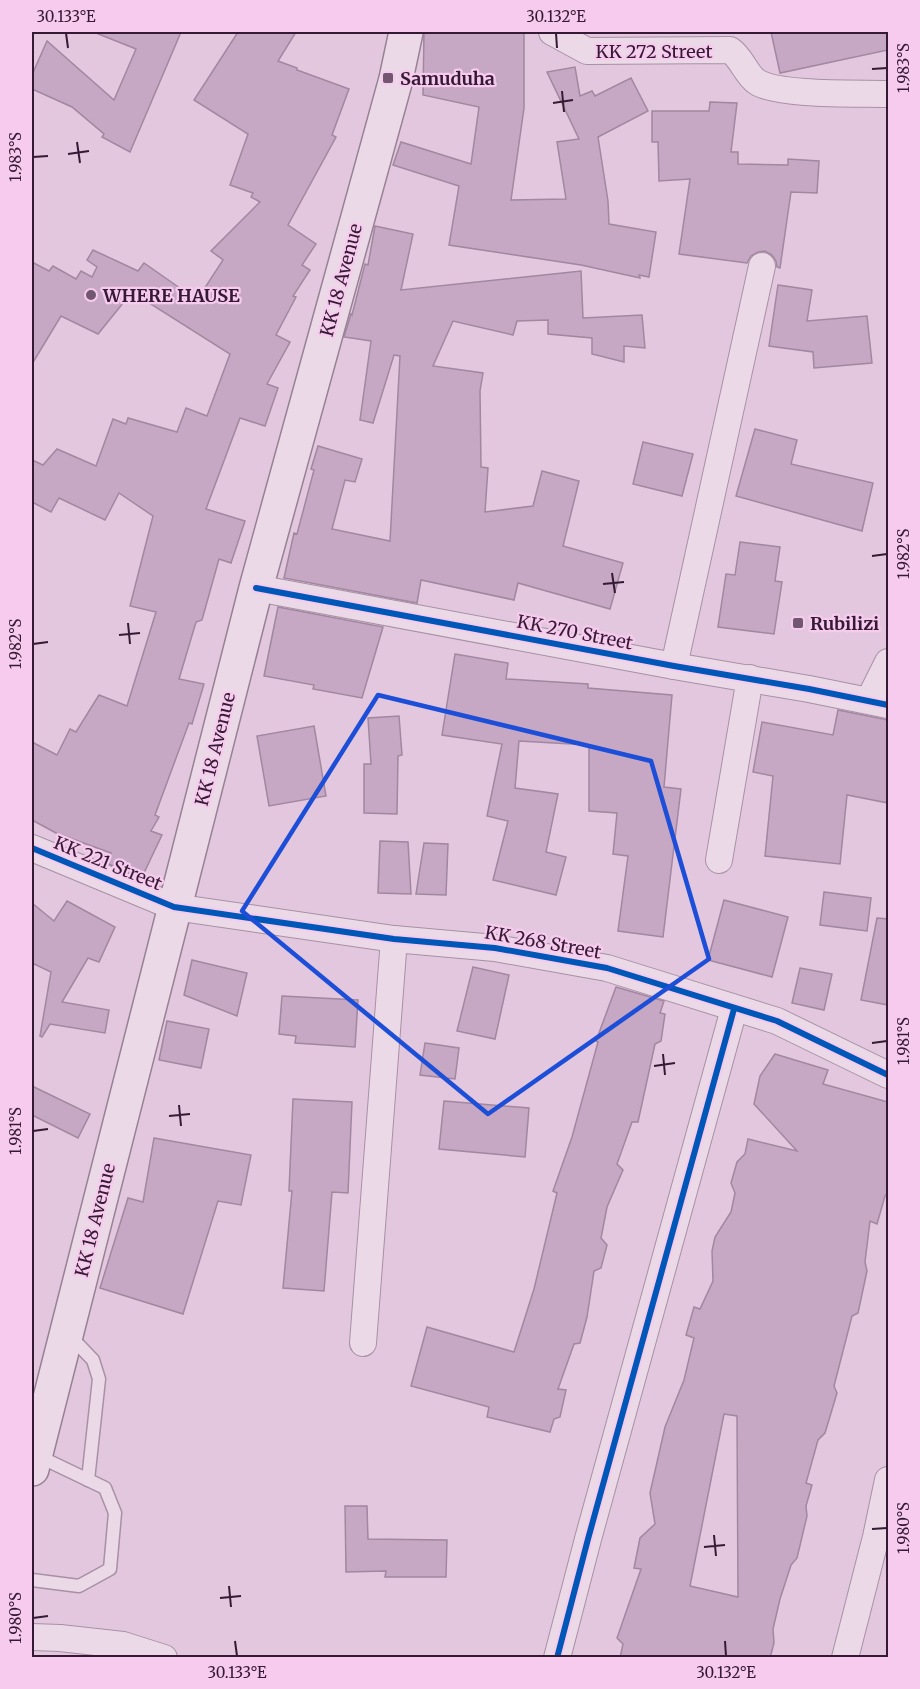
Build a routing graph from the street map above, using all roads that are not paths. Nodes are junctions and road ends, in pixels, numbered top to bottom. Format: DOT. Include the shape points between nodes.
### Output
graph roads {
  1 [pos="406,32"];
  2 [pos="552,32"];
  3 [pos="888,94"];
  4 [pos="762,266"];
  5 [pos="256,588"];
  6 [pos="888,662"];
  7 [pos="674,666"];
  8 [pos="750,678"];
  9 [pos="879,703"];
  10 [pos="32,848"];
  11 [pos="719,860"];
  12 [pos="174,907"];
  13 [pos="394,939"];
  14 [pos="734,1009"];
  15 [pos="888,1075"];
  16 [pos="66,1333"];
  17 [pos="363,1343"];
  18 [pos="33,1462"];
  19 [pos="88,1480"];
  20 [pos="888,1480"];
  21 [pos="32,1581"];
  22 [pos="32,1637"];
  23 [pos="164,1658"];
  24 [pos="557,1658"];
  25 [pos="845,1658"];
  1 -- 5 [label="main road, KK 18 Avenue"];
  2 -- 3 [label="street, KK 272 Street" via="587,51 730,50 757,82 785,90"];
  4 -- 7 [label="street"];
  5 -- 7 [label="street, KK 270 Street"];
  5 -- 12 [label="main road, KK 18 Avenue"];
  6 -- 9 [label="street, KK 270 Street"];
  7 -- 8 [label="street, KK 270 Street"];
  8 -- 9 [label="street, KK 270 Street"];
  8 -- 11 [label="street"];
  10 -- 12 [label="street, KK 221 Street"];
  12 -- 13 [label="street, KK 268 Street"];
  12 -- 16 [label="main road, KK 18 Avenue"];
  13 -- 14 [label="street, KK 268 Street" via="495,948 607,968"];
  13 -- 17 [label="street"];
  14 -- 15 [label="street, KK 268 Street" via="777,1022"];
  14 -- 24 [label="street"];
  16 -- 18 [label="main road, KK 18 Avenue"];
  16 -- 19 [label="lane" via="93,1360 99,1379"];
  18 -- 19 [label="lane"];
  19 -- 21 [label="lane" via="105,1488 115,1513 110,1569 79,1586"];
  20 -- 25 [label="street"];
  22 -- 23 [label="street" via="123,1645"];
}
